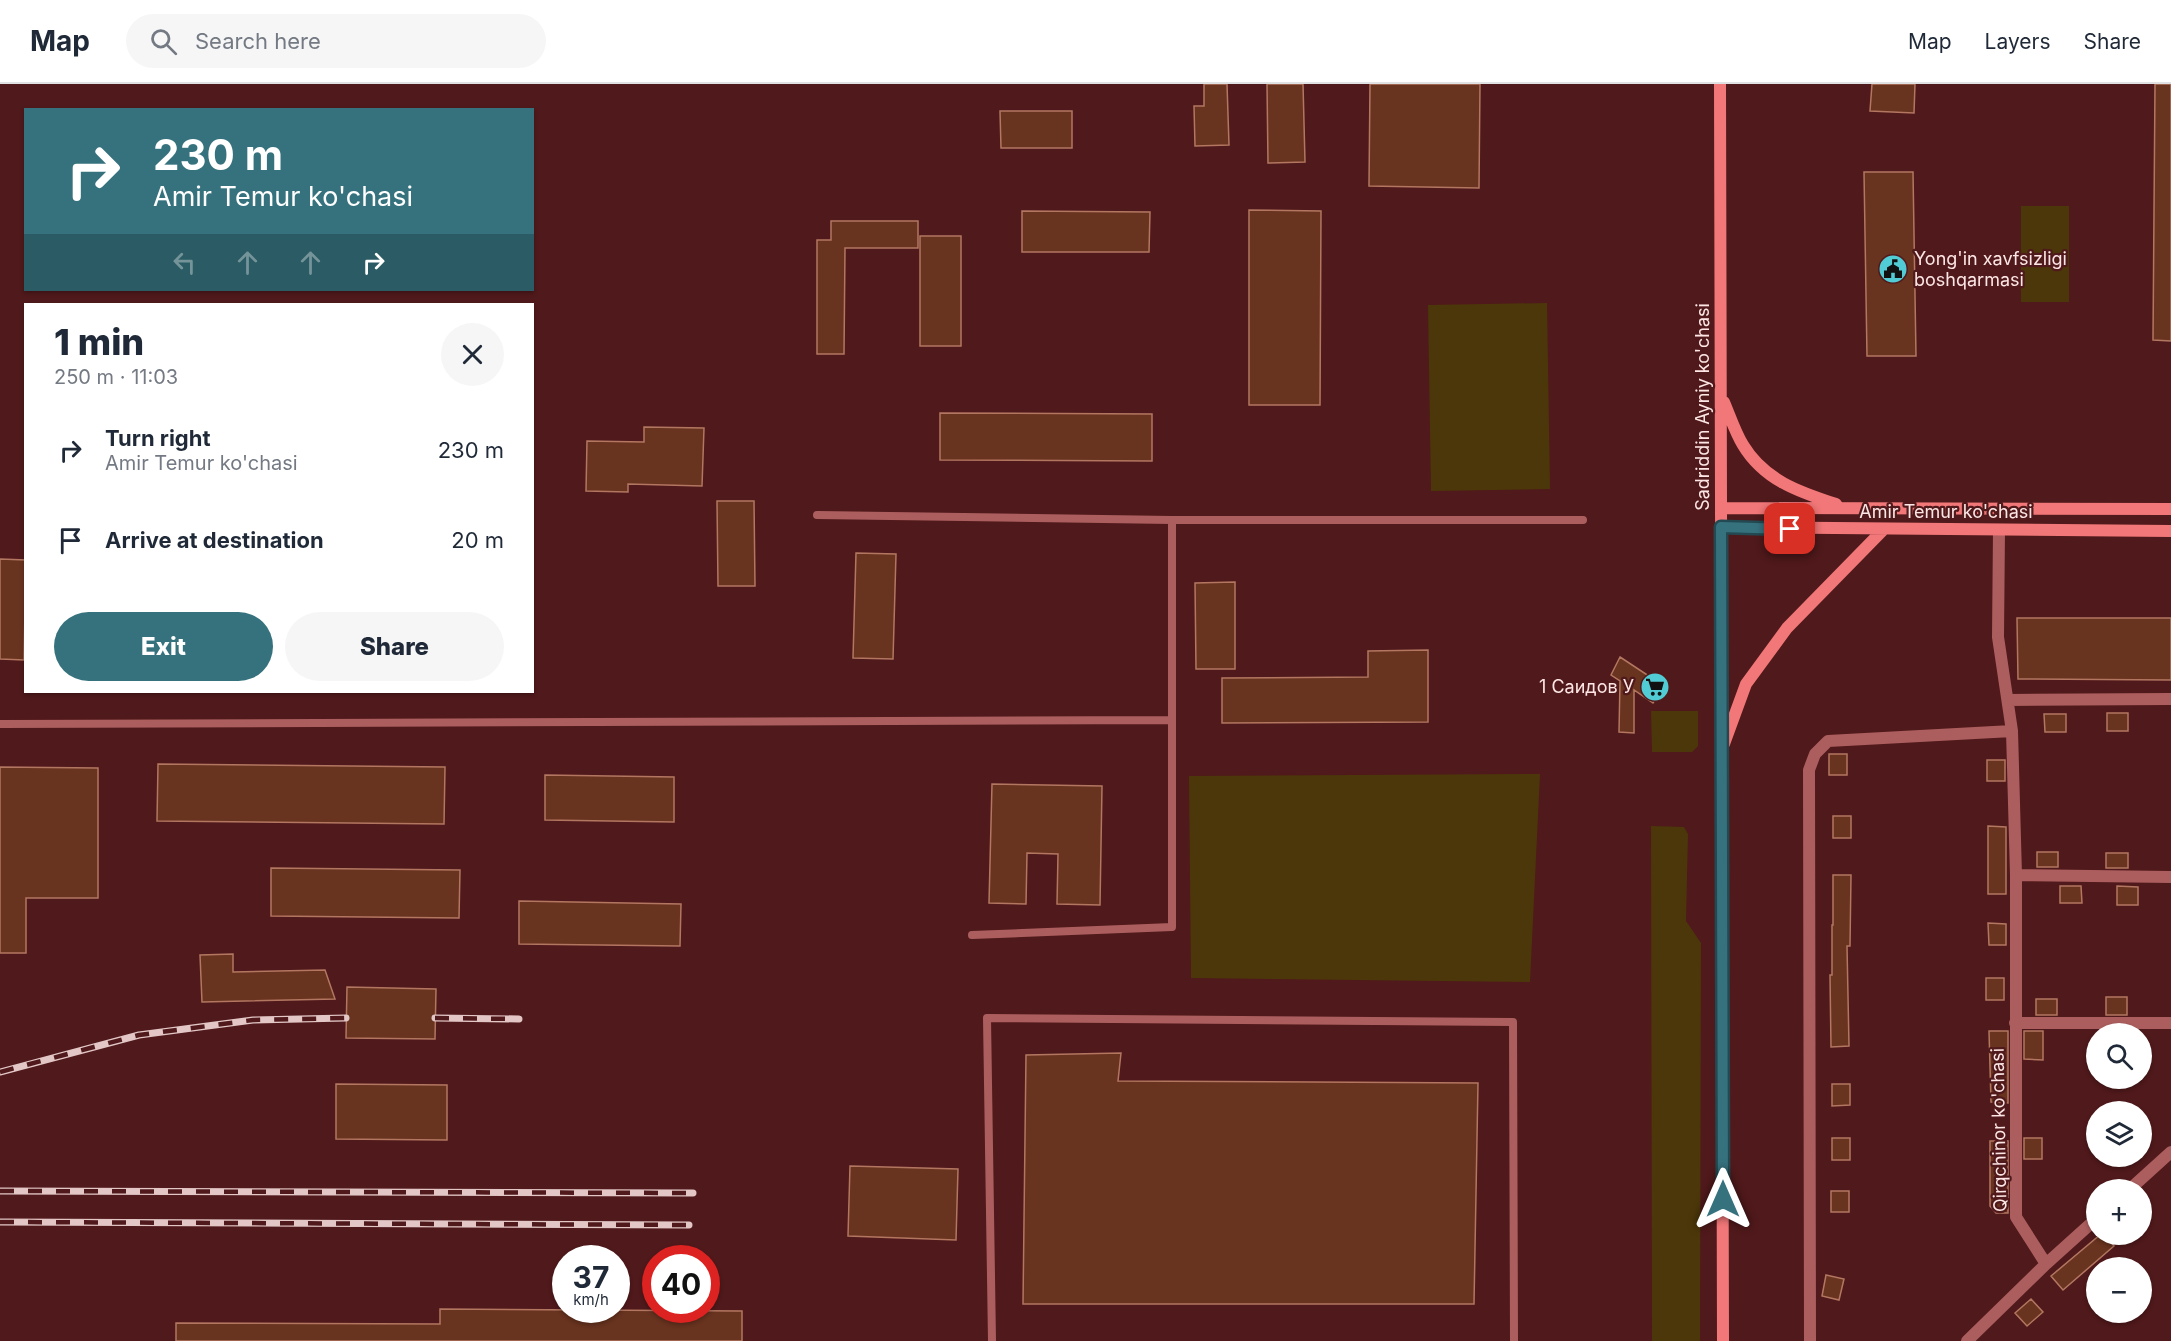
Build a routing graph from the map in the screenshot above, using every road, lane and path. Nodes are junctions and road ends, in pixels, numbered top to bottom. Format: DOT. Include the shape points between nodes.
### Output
graph roads {
  1 [pos="1720,84"];
  2 [pos="1722,397"];
  3 [pos="1845,507"];
  4 [pos="1722,508"];
  5 [pos="2171,509"];
  6 [pos="817,515"];
  7 [pos="1172,520"];
  8 [pos="1583,520"];
  9 [pos="1721,527"];
  10 [pos="1882,530"];
  11 [pos="1999,530"];
  12 [pos="2171,531"];
  13 [pos="2171,699"];
  14 [pos="2008,700"];
  15 [pos="1172,720"];
  16 [pos="0,724"];
  17 [pos="2012,731"];
  18 [pos="1722,751"];
  19 [pos="2016,875"];
  20 [pos="2171,877"];
  21 [pos="972,935"];
  22 [pos="2015,1023"];
  23 [pos="2171,1023"];
  24 [pos="2171,1152"];
  25 [pos="2141,1179"];
  26 [pos="2086,1228"];
  27 [pos="2046,1264"];
  28 [pos="992,1341"];
  29 [pos="1514,1341"];
  30 [pos="1723,1341"];
  31 [pos="1810,1341"];
  32 [pos="1967,1341"];
  1 -- 2 [label="street, Sadriddin Ayniy ko'chasi"];
  2 -- 3 [label="street" via="1743,445 1759,467 1801,492"];
  2 -- 4 [label="street, Sadriddin Ayniy ko'chasi"];
  3 -- 4 [label="street, Amir Temur ko'chasi"];
  3 -- 5 [label="street, Amir Temur ko'chasi"];
  4 -- 9 [label="street, Sadriddin Ayniy ko'chasi"];
  6 -- 7 [label="lane"];
  7 -- 8 [label="lane"];
  7 -- 15 [label="lane"];
  9 -- 10 [label="street, Amir Temur ko'chasi"];
  9 -- 18 [label="street, Sadriddin Ayniy ko'chasi"];
  10 -- 11 [label="street, Amir Temur ko'chasi"];
  10 -- 18 [label="street" via="1787,628 1746,684"];
  11 -- 12 [label="street, Amir Temur ko'chasi"];
  11 -- 14 [label="street, Qirqchinor ko'chasi" via="1998,637"];
  13 -- 14 [label="street"];
  14 -- 17 [label="street, Qirqchinor ko'chasi"];
  15 -- 16 [label="lane"];
  15 -- 21 [label="lane" via="1172,927"];
  17 -- 19 [label="street, Qirqchinor ko'chasi"];
  17 -- 31 [label="street" via="1828,741 1815,754 1809,770"];
  18 -- 30 [label="street, Sadriddin Ayniy ko'chasi"];
  19 -- 20 [label="street"];
  19 -- 22 [label="street, Qirqchinor ko'chasi"];
  22 -- 23 [label="street, Qirqchinor ko'chasi"];
  22 -- 27 [label="street, Qirqchinor ko'chasi" via="2016,1217"];
  24 -- 25 [label="street"];
  26 -- 27 [label="street"];
  27 -- 32 [label="street"];
  28 -- 29 [label="lane" via="987,1018 1513,1022"];
}
